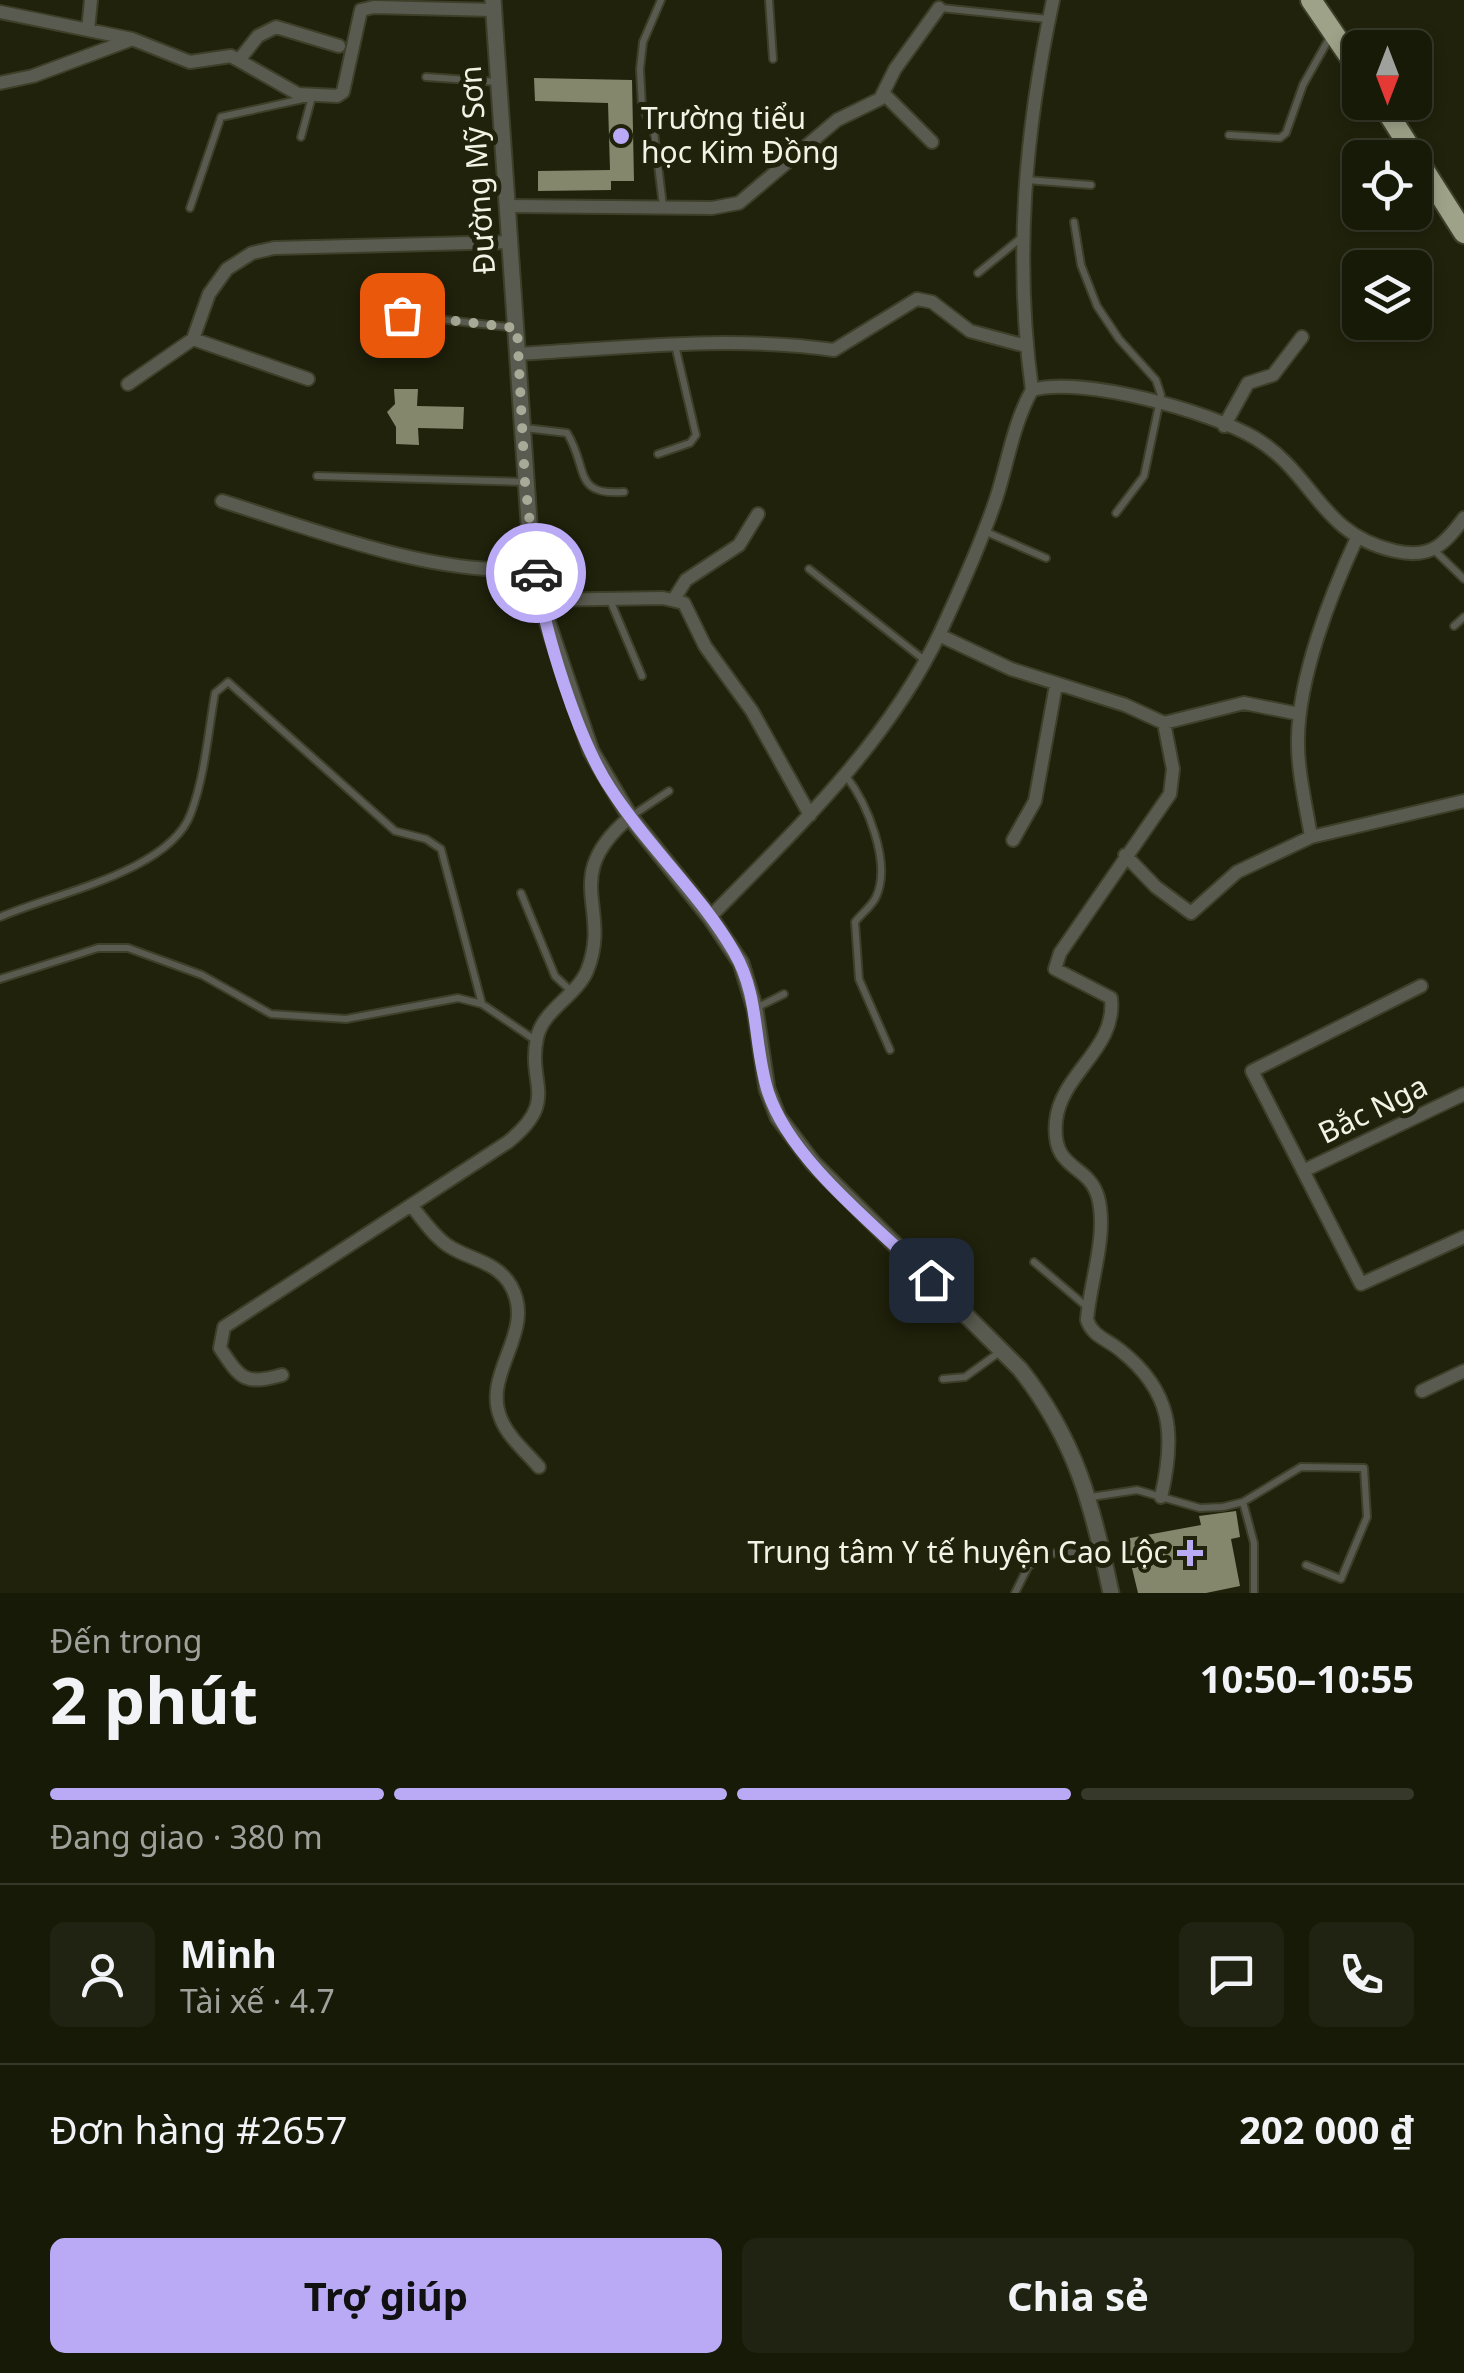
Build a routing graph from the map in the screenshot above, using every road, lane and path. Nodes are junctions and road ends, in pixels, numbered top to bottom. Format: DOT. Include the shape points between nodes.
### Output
graph roads {
  1 [pos="91,0"];
  2 [pos="662,0"];
  3 [pos="770,0"];
  4 [pos="1053,0"];
  5 [pos="1311,0"];
  6 [pos="494,5"];
  7 [pos="939,8"];
  8 [pos="0,12"];
  9 [pos="1049,19"];
  10 [pos="88,30"];
  11 [pos="1333,32"];
  12 [pos="132,39"];
  13 [pos="1342,45"];
  14 [pos="339,46"];
  15 [pos="772,59"];
  16 [pos="239,60"];
  17 [pos="426,77"];
  18 [pos="499,82"];
  19 [pos="0,83"];
  20 [pos="884,94"];
  21 [pos="312,96"];
  22 [pos="1392,120"];
  23 [pos="1229,136"];
  24 [pos="301,137"];
  25 [pos="932,142"];
  26 [pos="1025,180"];
  27 [pos="1091,184"];
  28 [pos="509,206"];
  29 [pos="663,207"];
  30 [pos="190,208"];
  31 [pos="1074,222"];
  32 [pos="1463,228"];
  33 [pos="1021,238"];
  34 [pos="511,242"];
  35 [pos="978,272"];
  36 [pos="402,315"];
  37 [pos="517,328"];
  38 [pos="1302,337"];
  39 [pos="194,339"];
  40 [pos="674,344"];
  41 [pos="1026,346"];
  42 [pos="519,354"];
  43 [pos="308,379"];
  44 [pos="128,384"];
  45 [pos="1032,390"];
  46 [pos="1161,404"];
  47 [pos="1224,426"];
  48 [pos="522,428"];
  49 [pos="658,454"];
  50 [pos="317,476"];
  51 [pos="525,482"];
  52 [pos="624,492"];
  53 [pos="222,501"];
  54 [pos="1116,513"];
  55 [pos="758,514"];
  56 [pos="1464,518"];
  57 [pos="983,530"];
  58 [pos="1356,540"];
  59 [pos="1434,551"];
  60 [pos="1046,558"];
  61 [pos="536,569"];
  62 [pos="809,569"];
  63 [pos="1464,579"];
  64 [pos="674,599"];
  65 [pos="540,600"];
  66 [pos="610,600"];
  67 [pos="1464,617"];
  68 [pos="1454,626"];
  69 [pos="939,635"];
  70 [pos="924,660"];
  71 [pos="642,676"];
  72 [pos="1056,686"];
  73 [pos="1299,714"];
  74 [pos="1164,723"];
  75 [pos="845,775"];
  76 [pos="669,790"];
  77 [pos="1464,802"];
  78 [pos="810,815"];
  79 [pos="630,818"];
  80 [pos="1311,838"];
  81 [pos="1013,840"];
  82 [pos="1125,854"];
  83 [pos="521,893"];
  84 [pos="0,916"];
  85 [pos="710,917"];
  86 [pos="0,979"];
  87 [pos="1421,986"];
  88 [pos="572,992"];
  89 [pos="784,994"];
  90 [pos="482,1004"];
  91 [pos="755,1009"];
  92 [pos="536,1040"];
  93 [pos="890,1050"];
  94 [pos="1464,1094"];
  95 [pos="1303,1171"];
  96 [pos="411,1205"];
  97 [pos="1464,1237"];
  98 [pos="1034,1262"];
  99 [pos="1088,1308"];
  100 [pos="1002,1350"];
  101 [pos="1464,1371"];
  102 [pos="282,1374"];
  103 [pos="943,1379"];
  104 [pos="1422,1392"];
  105 [pos="539,1468"];
  106 [pos="1161,1496"];
  107 [pos="1091,1497"];
  108 [pos="1243,1502"];
  109 [pos="1102,1551"];
  110 [pos="1306,1565"];
  111 [pos="1016,1593"];
  112 [pos="1112,1593"];
  113 [pos="1254,1593"];
  1 -- 10 [label="street"];
  2 -- 29 [label="lane" via="642,42 640,80"];
  3 -- 15 [label="lane"];
  4 -- 9 [label="street"];
  5 -- 11 [label="highway"];
  6 -- 18 [label="street, Đường Mỹ Sơn"];
  6 -- 21 [label="street" via="361,10 343,92"];
  7 -- 9 [label="lane"];
  7 -- 20 [label="street"];
  8 -- 10 [label="street"];
  9 -- 26 [label="street"];
  10 -- 12 [label="street"];
  11 -- 13 [label="highway"];
  11 -- 23 [label="lane" via="1286,133"];
  12 -- 16 [label="street" via="190,62"];
  12 -- 19 [label="street"];
  14 -- 16 [label="street" via="276,26"];
  16 -- 21 [label="street" via="284,88"];
  17 -- 18 [label="lane"];
  18 -- 28 [label="street, Đường Mỹ Sơn"];
  20 -- 25 [label="street"];
  20 -- 29 [label="street" via="837,120 738,203"];
  21 -- 24 [label="lane"];
  21 -- 30 [label="lane" via="222,117"];
  22 -- 32 [label="highway"];
  26 -- 27 [label="lane"];
  26 -- 33 [label="street"];
  28 -- 29 [label="street"];
  28 -- 34 [label="street, Đường Mỹ Sơn"];
  31 -- 46 [label="lane" via="1096,306 1156,380"];
  33 -- 35 [label="lane"];
  33 -- 41 [label="street"];
  34 -- 37 [label="street, Đường Mỹ Sơn"];
  34 -- 39 [label="street" via="261,250 219,278"];
  36 -- 37 [label="lane"];
  37 -- 42 [label="street, Đường Mỹ Sơn"];
  38 -- 47 [label="street" via="1273,375 1248,383"];
  39 -- 43 [label="street"];
  39 -- 44 [label="street"];
  40 -- 41 [label="street" via="784,342 834,350 910,301 925,299 970,331"];
  40 -- 42 [label="street"];
  40 -- 49 [label="lane" via="696,435 690,444"];
  41 -- 45 [label="street"];
  42 -- 48 [label="street, Đường Mỹ Sơn"];
  45 -- 46 [label="street" via="1080,386"];
  45 -- 57 [label="street"];
  46 -- 47 [label="street"];
  46 -- 54 [label="lane" via="1144,476"];
  47 -- 58 [label="street" via="1272,450"];
  48 -- 51 [label="street, Đường Mỹ Sơn"];
  48 -- 52 [label="lane" via="567,434 586,484 597,492"];
  50 -- 51 [label="lane"];
  51 -- 61 [label="street, Đường Mỹ Sơn"];
  53 -- 61 [label="street" via="456,566"];
  55 -- 64 [label="street" via="738,545 686,580"];
  56 -- 59 [label="street"];
  57 -- 60 [label="lane"];
  57 -- 69 [label="street"];
  58 -- 59 [label="street" via="1408,554"];
  58 -- 73 [label="street" via="1326,606"];
  59 -- 63 [label="lane"];
  61 -- 65 [label="street, Đường Mỹ Sơn"];
  62 -- 70 [label="lane"];
  64 -- 66 [label="street"];
  64 -- 78 [label="street" via="690,610 704,646 752,711"];
  65 -- 66 [label="street"];
  65 -- 79 [label="street, Đường Mỹ Sơn" via="591,751"];
  66 -- 71 [label="lane"];
  67 -- 68 [label="lane"];
  69 -- 70 [label="street"];
  69 -- 72 [label="street"];
  70 -- 75 [label="street" via="892,720"];
  72 -- 74 [label="street"];
  72 -- 81 [label="street" via="1034,801"];
  73 -- 74 [label="street" via="1244,703"];
  73 -- 80 [label="street"];
  74 -- 82 [label="street" via="1170,794"];
  75 -- 78 [label="street"];
  75 -- 93 [label="lane" via="866,800 879,851 877,896 855,922 859,980"];
  76 -- 79 [label="lane"];
  77 -- 80 [label="street"];
  78 -- 85 [label="street"];
  79 -- 85 [label="street, Đường Mỹ Sơn"];
  79 -- 88 [label="street" via="596,855 590,958"];
  80 -- 82 [label="street" via="1237,872 1191,913"];
  82 -- 99 [label="street" via="1055,969 1107,993 1112,1004 1102,1042 1062,1096 1056,1124 1057,1152 1098,1199"];
  83 -- 88 [label="lane" via="555,976"];
  84 -- 90 [label="lane" via="85,887 179,834 201,776 215,693 228,682 395,831 441,849"];
  85 -- 91 [label="street, Đường Mỹ Sơn" via="741,963"];
  86 -- 90 [label="lane" via="116,947 202,975 254,1008 292,1018 346,1019 446,998"];
  87 -- 95 [label="street" via="1252,1071"];
  88 -- 92 [label="street"];
  89 -- 91 [label="lane"];
  90 -- 92 [label="lane"];
  91 -- 100 [label="street, Đường Mỹ Sơn" via="767,1089 793,1140"];
  92 -- 96 [label="street" via="541,1093 520,1132"];
  94 -- 95 [label="street, Bắc Nga"];
  95 -- 97 [label="street" via="1361,1284"];
  96 -- 102 [label="street" via="224,1327 220,1348 244,1378 256,1382"];
  96 -- 105 [label="street" via="443,1242 495,1268 512,1287 517,1332 502,1366 496,1406"];
  98 -- 99 [label="lane"];
  99 -- 106 [label="street" via="1091,1330 1144,1371 1165,1404 1168,1469"];
  100 -- 103 [label="lane" via="965,1377"];
  100 -- 107 [label="street, Đường Mỹ Sơn" via="1044,1400"];
  101 -- 104 [label="street"];
  106 -- 107 [label="lane" via="1136,1490"];
  106 -- 108 [label="lane" via="1200,1508"];
  107 -- 109 [label="street, Đường Mỹ Sơn"];
  108 -- 110 [label="lane" via="1301,1468 1364,1468 1368,1517 1341,1579"];
  108 -- 113 [label="lane" via="1254,1544"];
  109 -- 111 [label="lane" via="1042,1554"];
  109 -- 112 [label="street, Đường Mỹ Sơn"];
}
